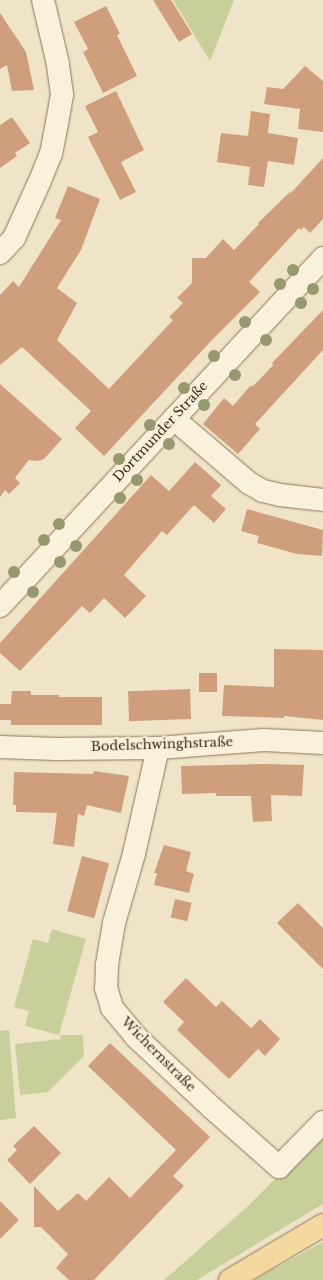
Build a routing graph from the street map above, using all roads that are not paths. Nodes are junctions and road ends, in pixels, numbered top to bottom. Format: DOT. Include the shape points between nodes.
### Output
graph roads {
  1 [pos="43,0"];
  2 [pos="0,253"];
  3 [pos="323,258"];
  4 [pos="174,419"];
  5 [pos="323,500"];
  6 [pos="2,599"];
  7 [pos="323,744"];
  8 [pos="0,747"];
  9 [pos="158,748"];
  10 [pos="323,1122"];
  11 [pos="323,1225"];
  12 [pos="230,1280"];
  1 -- 2 [label="street" via="58,64 62,94 51,154 14,238"];
  3 -- 4 [label="street, Dortmunder Straße"];
  4 -- 5 [label="street" via="263,491"];
  4 -- 6 [label="street, Dortmunder Straße"];
  7 -- 9 [label="street, Bodelschwinghstraße" via="264,740"];
  8 -- 9 [label="street, Bodelschwinghstraße"];
  9 -- 10 [label="street, Wichernstraße" via="134,854 114,923 107,965 106,988 110,1003 118,1017 136,1037 279,1167"];
  11 -- 12 [label="main road"];
}
